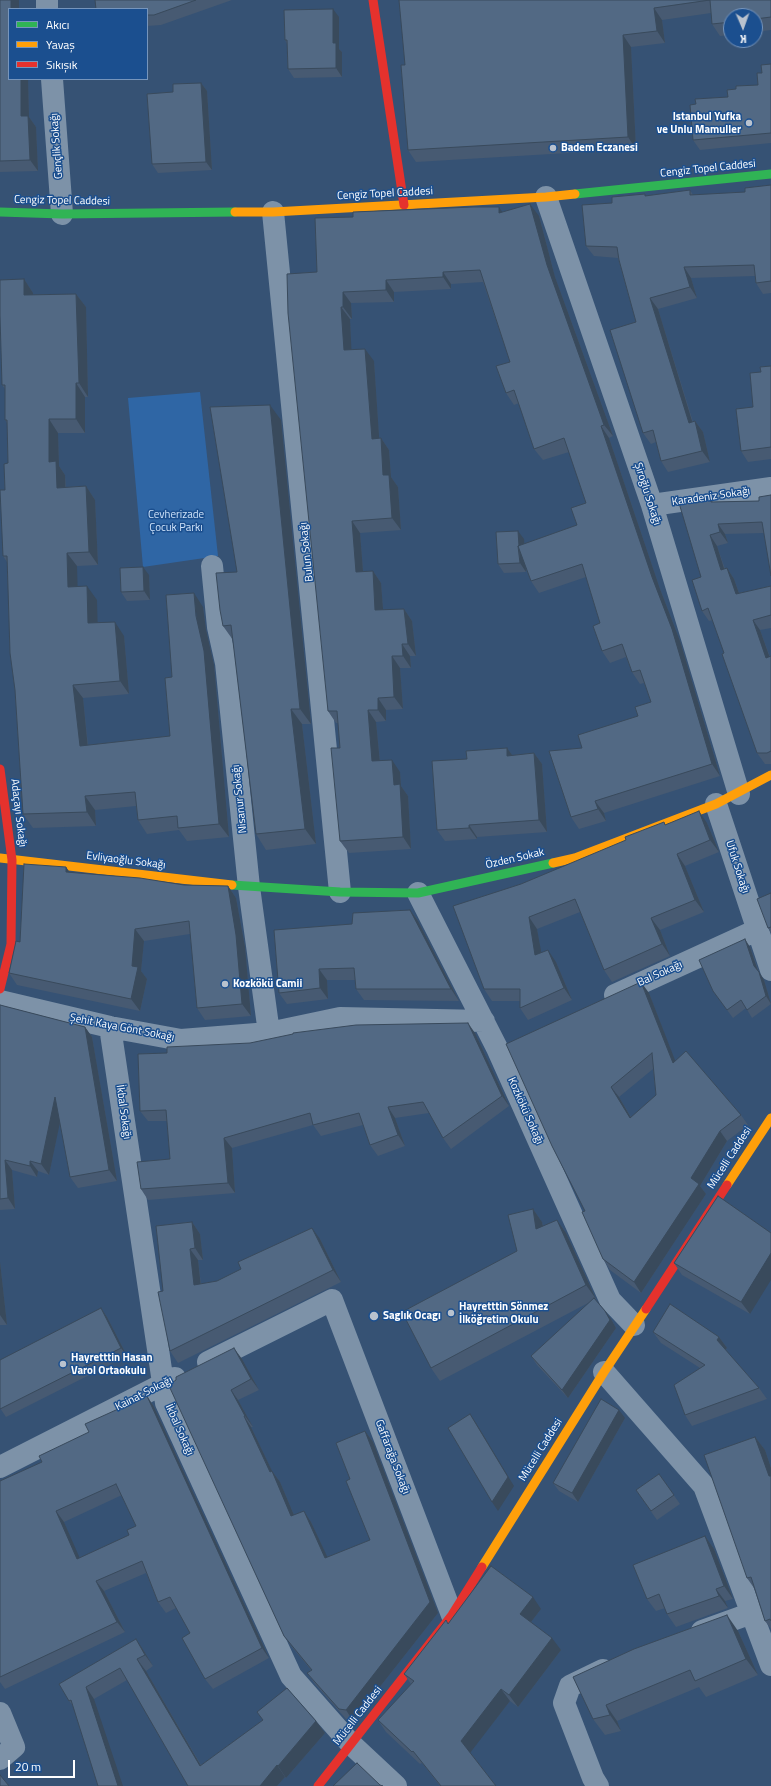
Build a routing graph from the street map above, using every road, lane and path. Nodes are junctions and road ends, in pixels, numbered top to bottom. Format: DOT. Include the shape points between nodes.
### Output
graph roads {
  1 [pos="373,0"];
  2 [pos="52,80"];
  3 [pos="771,174"];
  4 [pos="546,197"];
  5 [pos="404,205"];
  6 [pos="0,212"];
  7 [pos="273,212"];
  8 [pos="62,214"];
  9 [pos="771,488"];
  10 [pos="652,505"];
  11 [pos="212,566"];
  12 [pos="0,769"];
  13 [pos="771,775"];
  14 [pos="739,794"];
  15 [pos="716,804"];
  16 [pos="0,858"];
  17 [pos="12,860"];
  18 [pos="249,887"];
  19 [pos="340,892"];
  20 [pos="418,893"];
  21 [pos="758,930"];
  22 [pos="771,970"];
  23 [pos="0,989"];
  24 [pos="0,1001"];
  25 [pos="598,1002"];
  26 [pos="484,1021"];
  27 [pos="110,1027"];
  28 [pos="269,1033"];
  29 [pos="771,1118"];
  30 [pos="332,1300"];
  31 [pos="634,1325"];
  32 [pos="604,1372"];
  33 [pos="163,1384"];
  34 [pos="0,1467"];
  35 [pos="752,1613"];
  36 [pos="452,1614"];
  37 [pos="685,1637"];
  38 [pos="619,1663"];
  39 [pos="771,1665"];
  40 [pos="0,1713"];
  41 [pos="352,1744"];
  42 [pos="0,1759"];
  43 [pos="318,1786"];
  44 [pos="396,1786"];
  45 [pos="598,1786"];
  1 -- 5 [label="main road"];
  2 -- 8 [label="street, Gençlik Sokağı"];
  3 -- 4 [label="main road, Cengiz Topel Caddesi"];
  4 -- 5 [label="main road, Cengiz Topel Caddesi"];
  4 -- 10 [label="street, Şiroğlu Sokağı"];
  5 -- 7 [label="main road, Cengiz Topel Caddesi"];
  6 -- 8 [label="main road, Cengiz Topel Caddesi"];
  7 -- 8 [label="main road, Cengiz Topel Caddesi"];
  7 -- 19 [label="street, Bulun Sokağı"];
  9 -- 10 [label="street, Karadeniz Sokağı"];
  10 -- 14 [label="street, Şiroğlu Sokağı"];
  11 -- 18 [label="street, Nisanur Sokağı" via="218,627 226,663"];
  12 -- 17 [label="main road, Adaçayı Sokağı"];
  13 -- 14 [label="main road, Özden Sokak"];
  14 -- 15 [label="main road, Özden Sokak"];
  15 -- 20 [label="main road, Özden Sokak" via="575,858"];
  15 -- 21 [label="street, Ufuk Sokağı"];
  16 -- 17 [label="main road, Evliyaoğlu Sokağı"];
  17 -- 18 [label="main road, Evliyaoğlu Sokağı"];
  17 -- 23 [label="main road, Adaçayı Sokağı" via="11,944"];
  18 -- 19 [label="main road, Özden Sokak"];
  18 -- 28 [label="street, Nisanur Sokağı"];
  19 -- 20 [label="main road, Özden Sokak"];
  20 -- 26 [label="street, Kozkökü Sokağı"];
  21 -- 22 [label="street, Ufuk Sokağı"];
  21 -- 25 [label="street, Bal Sokağı"];
  24 -- 27 [label="street, Şehit Kaya Gönt Sokağı"];
  26 -- 28 [label="street, Şehit Kaya Gönt Sokağı" via="340,1018"];
  26 -- 31 [label="street, Kozkökü Sokağı" via="505,1045 610,1300"];
  27 -- 28 [label="street, Şehit Kaya Gönt Sokağı" via="181,1040"];
  27 -- 33 [label="street, İkbal Sokağı"];
  29 -- 31 [label="main road, Mücelli Caddesi"];
  30 -- 33 [label="street, Kainat Sokağı"];
  30 -- 36 [label="street, Gaffarağa Sokağı"];
  31 -- 32 [label="main road, Mücelli Caddesi"];
  32 -- 35 [label="street" via="704,1486"];
  32 -- 36 [label="main road, Mücelli Caddesi"];
  33 -- 34 [label="street, Kainat Sokağı"];
  33 -- 41 [label="street, İkbal Sokağı" via="166,1403 291,1676"];
  35 -- 37 [label="street"];
  35 -- 39 [label="street"];
  36 -- 41 [label="main road, Mücelli Caddesi"];
  38 -- 45 [label="street" via="570,1686 564,1703"];
  40 -- 42 [label="street" via="14,1747"];
  41 -- 43 [label="main road, Mücelli Caddesi"];
  41 -- 44 [label="street, İkbal Sokağı"];
}
